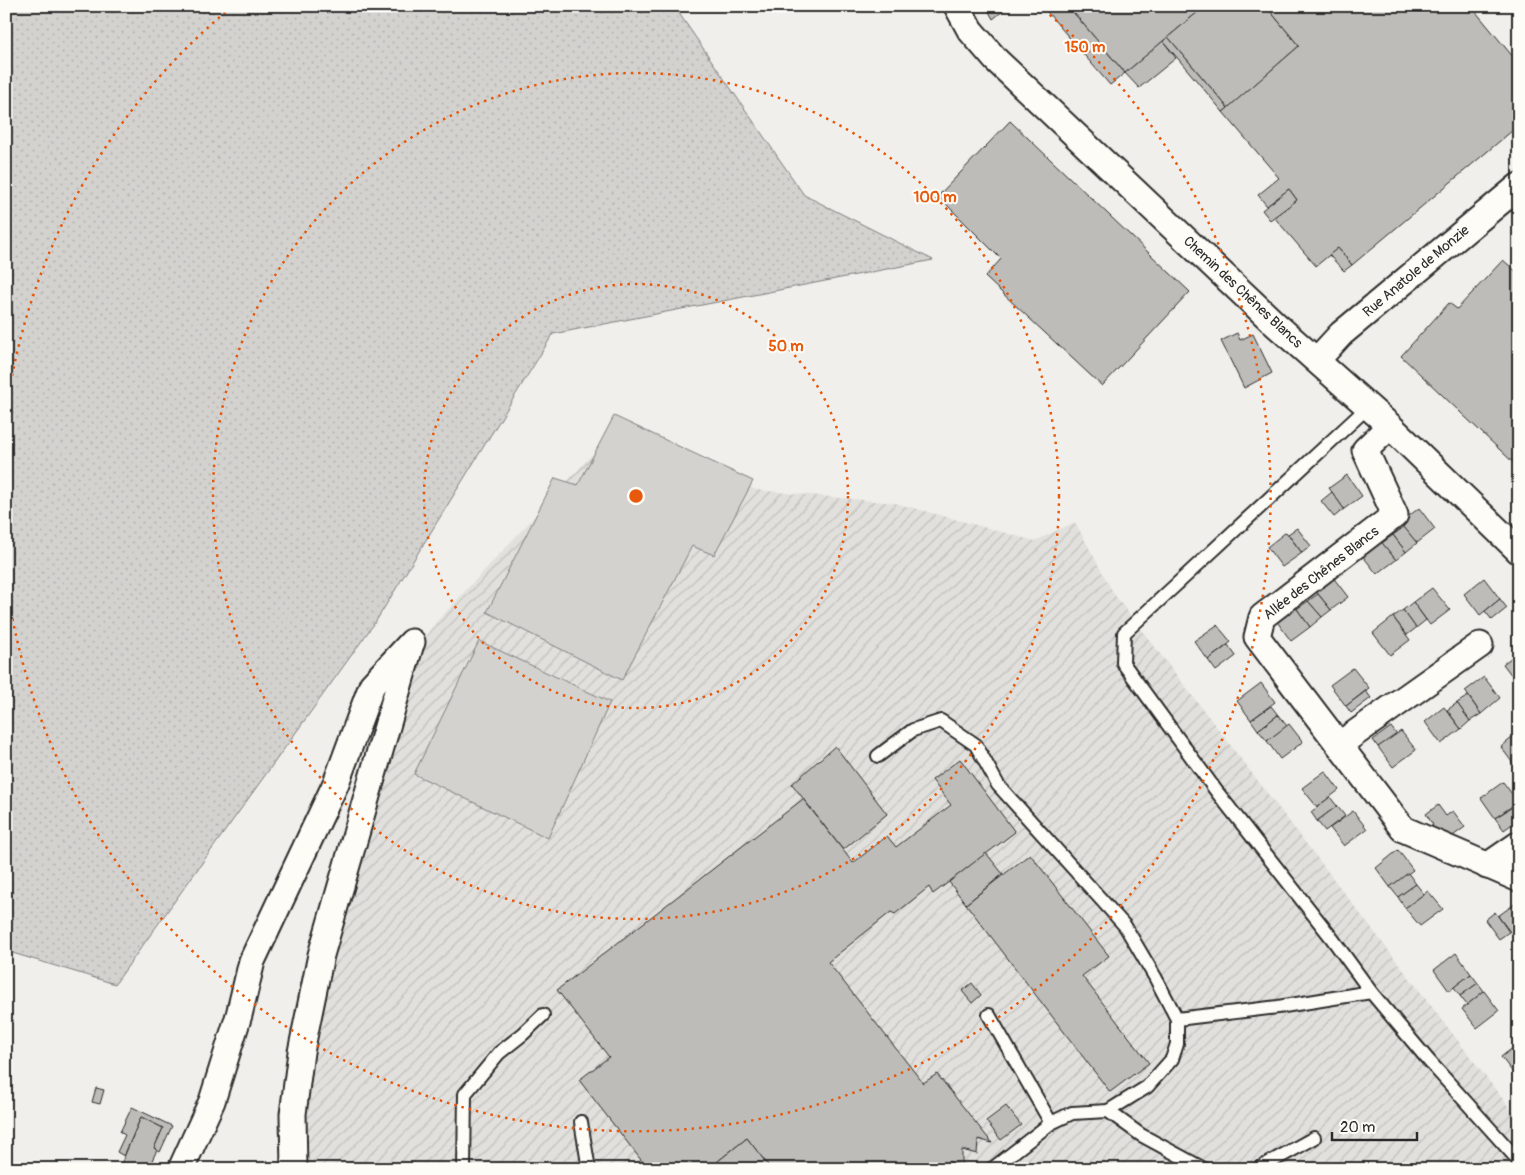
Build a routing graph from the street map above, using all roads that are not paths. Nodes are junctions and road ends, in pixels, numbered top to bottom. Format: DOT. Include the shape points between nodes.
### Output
graph roads {
  1 [pos="957,6"];
  2 [pos="1519,186"];
  3 [pos="1316,360"];
  4 [pos="1368,407"];
  5 [pos="1390,426"];
  6 [pos="1519,551"];
  7 [pos="1480,645"];
  8 [pos="1340,744"];
  9 [pos="878,756"];
  10 [pos="1519,844"];
  11 [pos="1487,866"];
  12 [pos="1519,880"];
  13 [pos="1371,992"];
  14 [pos="543,1015"];
  15 [pos="989,1015"];
  16 [pos="1177,1019"];
  17 [pos="1108,1111"];
  18 [pos="581,1122"];
  19 [pos="1052,1122"];
  20 [pos="1314,1138"];
  21 [pos="1519,1161"];
  22 [pos="180,1169"];
  23 [pos="294,1169"];
  24 [pos="464,1169"];
  25 [pos="589,1169"];
  26 [pos="992,1169"];
  27 [pos="1204,1169"];
  28 [pos="1258,1169"];
  1 -- 3 [label="street, Chemin des Chênes Blancs" via="970,30 996,60"];
  2 -- 3 [label="street, Rue Anatole de Monzie" via="1341,334"];
  3 -- 4 [label="street, Chemin des Chênes Blancs"];
  4 -- 5 [label="street, Chemin des Chênes Blancs"];
  4 -- 13 [label="lane" via="1124,634 1122,663"];
  5 -- 6 [label="street, Chemin des Chênes Blancs"];
  5 -- 8 [label="street, Allée des Chênes Blancs" via="1365,450 1395,515 1262,617 1257,637"];
  7 -- 8 [label="street"];
  8 -- 11 [label="street, Allée des Chênes Blancs" via="1403,829"];
  9 -- 16 [label="lane" via="913,730 941,721 976,745 998,785 1125,926"];
  10 -- 11 [label="street"];
  11 -- 12 [label="street, Allée des Chênes Blancs"];
  13 -- 16 [label="lane"];
  13 -- 21 [label="lane"];
  14 -- 24 [label="lane" via="498,1053 465,1094"];
  15 -- 19 [label="lane"];
  16 -- 17 [label="lane" via="1177,1044 1172,1059 1147,1087"];
  17 -- 19 [label="lane" via="1072,1113"];
  17 -- 27 [label="lane" via="1140,1135"];
  18 -- 25 [label="lane"];
  19 -- 26 [label="lane"];
  20 -- 28 [label="lane"];
  22 -- 23 [label="street" via="212,1101 252,961 336,783 372,685 412,642 321,955 294,1105"];
}
